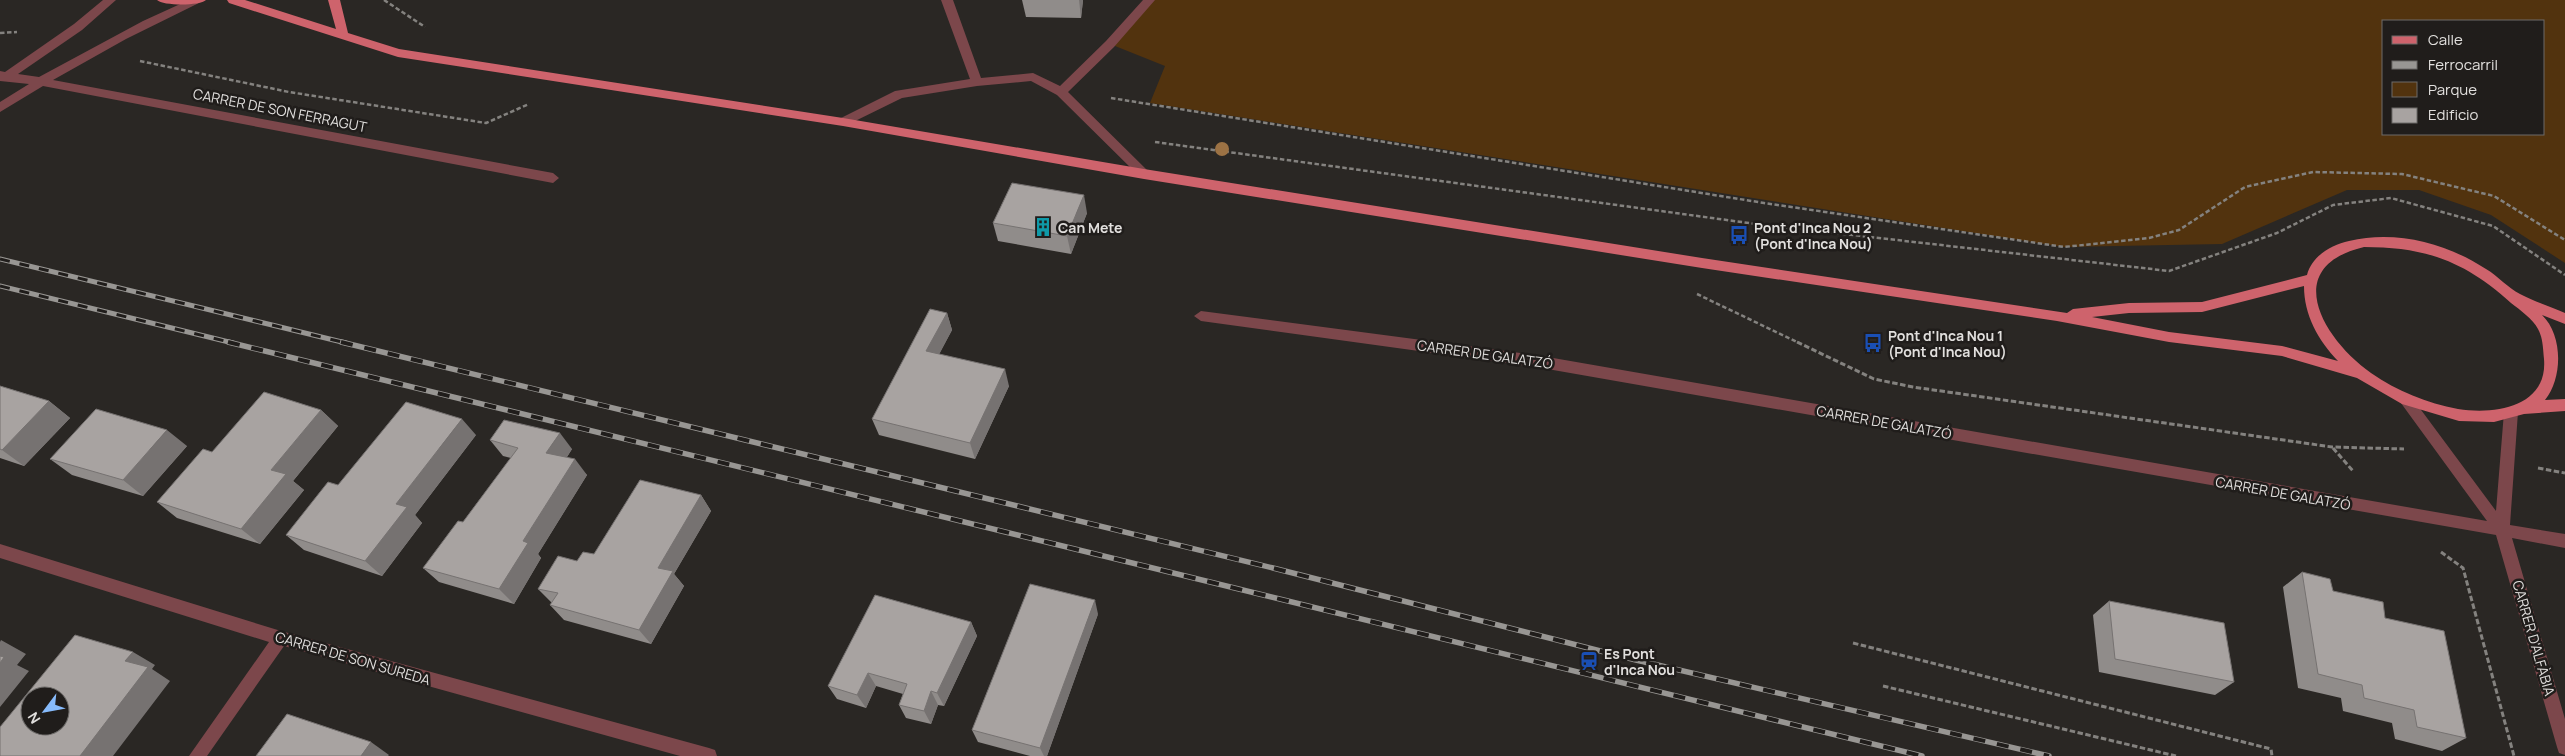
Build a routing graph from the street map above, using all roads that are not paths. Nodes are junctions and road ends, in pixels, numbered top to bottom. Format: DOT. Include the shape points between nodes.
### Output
graph roads {
  1 [pos="110,0"];
  2 [pos="163,0"];
  3 [pos="200,0"];
  4 [pos="233,0"];
  5 [pos="334,0"];
  6 [pos="947,0"];
  7 [pos="1149,0"];
  8 [pos="343,36"];
  9 [pos="2,77"];
  10 [pos="40,81"];
  11 [pos="977,82"];
  12 [pos="1061,92"];
  13 [pos="0,108"];
  14 [pos="844,122"];
  15 [pos="1144,174"];
  16 [pos="553,178"];
  17 [pos="2310,279"];
  18 [pos="2515,297"];
  19 [pos="1201,316"];
  20 [pos="2057,316"];
  21 [pos="2565,319"];
  22 [pos="2362,374"];
  23 [pos="2405,399"];
  24 [pos="2565,405"];
  25 [pos="2518,410"];
  26 [pos="2502,530"];
  27 [pos="2565,540"];
  28 [pos="0,551"];
  29 [pos="281,638"];
  30 [pos="2565,747"];
  31 [pos="197,756"];
  32 [pos="709,756"];
  1 -- 9 [label="street" via="78,27"];
  2 -- 3 [label="main road"];
  3 -- 10 [label="street" via="160,17"];
  4 -- 8 [label="main road"];
  5 -- 8 [label="main road"];
  6 -- 11 [label="street"];
  7 -- 12 [label="street"];
  8 -- 14 [label="main road" via="398,53"];
  9 -- 10 [label="street, CARRER DE SON FERRAGUT"];
  10 -- 13 [label="street"];
  10 -- 16 [label="street, CARRER DE SON FERRAGUT"];
  11 -- 12 [label="street" via="1033,78"];
  11 -- 14 [label="street" via="899,94"];
  12 -- 15 [label="street"];
  14 -- 15 [label="main road"];
  15 -- 20 [label="main road"];
  17 -- 18 [label="main road" via="2322,258 2344,245 2375,240 2410,243 2448,255 2484,273"];
  17 -- 20 [label="main road" via="2202,307 2129,308"];
  17 -- 22 [label="main road" via="2309,301 2318,326 2336,351"];
  18 -- 21 [label="main road"];
  18 -- 25 [label="main road" via="2543,325 2550,350 2551,374 2543,393"];
  19 -- 26 [label="street, CARRER DE GALATZÓ" via="1536,360"];
  20 -- 22 [label="main road" via="2169,336 2282,351"];
  22 -- 23 [label="main road"];
  23 -- 25 [label="main road" via="2436,410 2473,417"];
  23 -- 26 [label="street, CARRER D'ALFÀBIA"];
  24 -- 25 [label="main road"];
  25 -- 26 [label="street, CARRER D'ALFÀBIA"];
  26 -- 27 [label="street, CARRER DE GALATZÓ"];
  26 -- 30 [label="street, CARRER D'ALFÀBIA"];
  28 -- 29 [label="street, CARRER DE SON SUREDA"];
  29 -- 31 [label="street"];
  29 -- 32 [label="street, CARRER DE SON SUREDA"];
}
